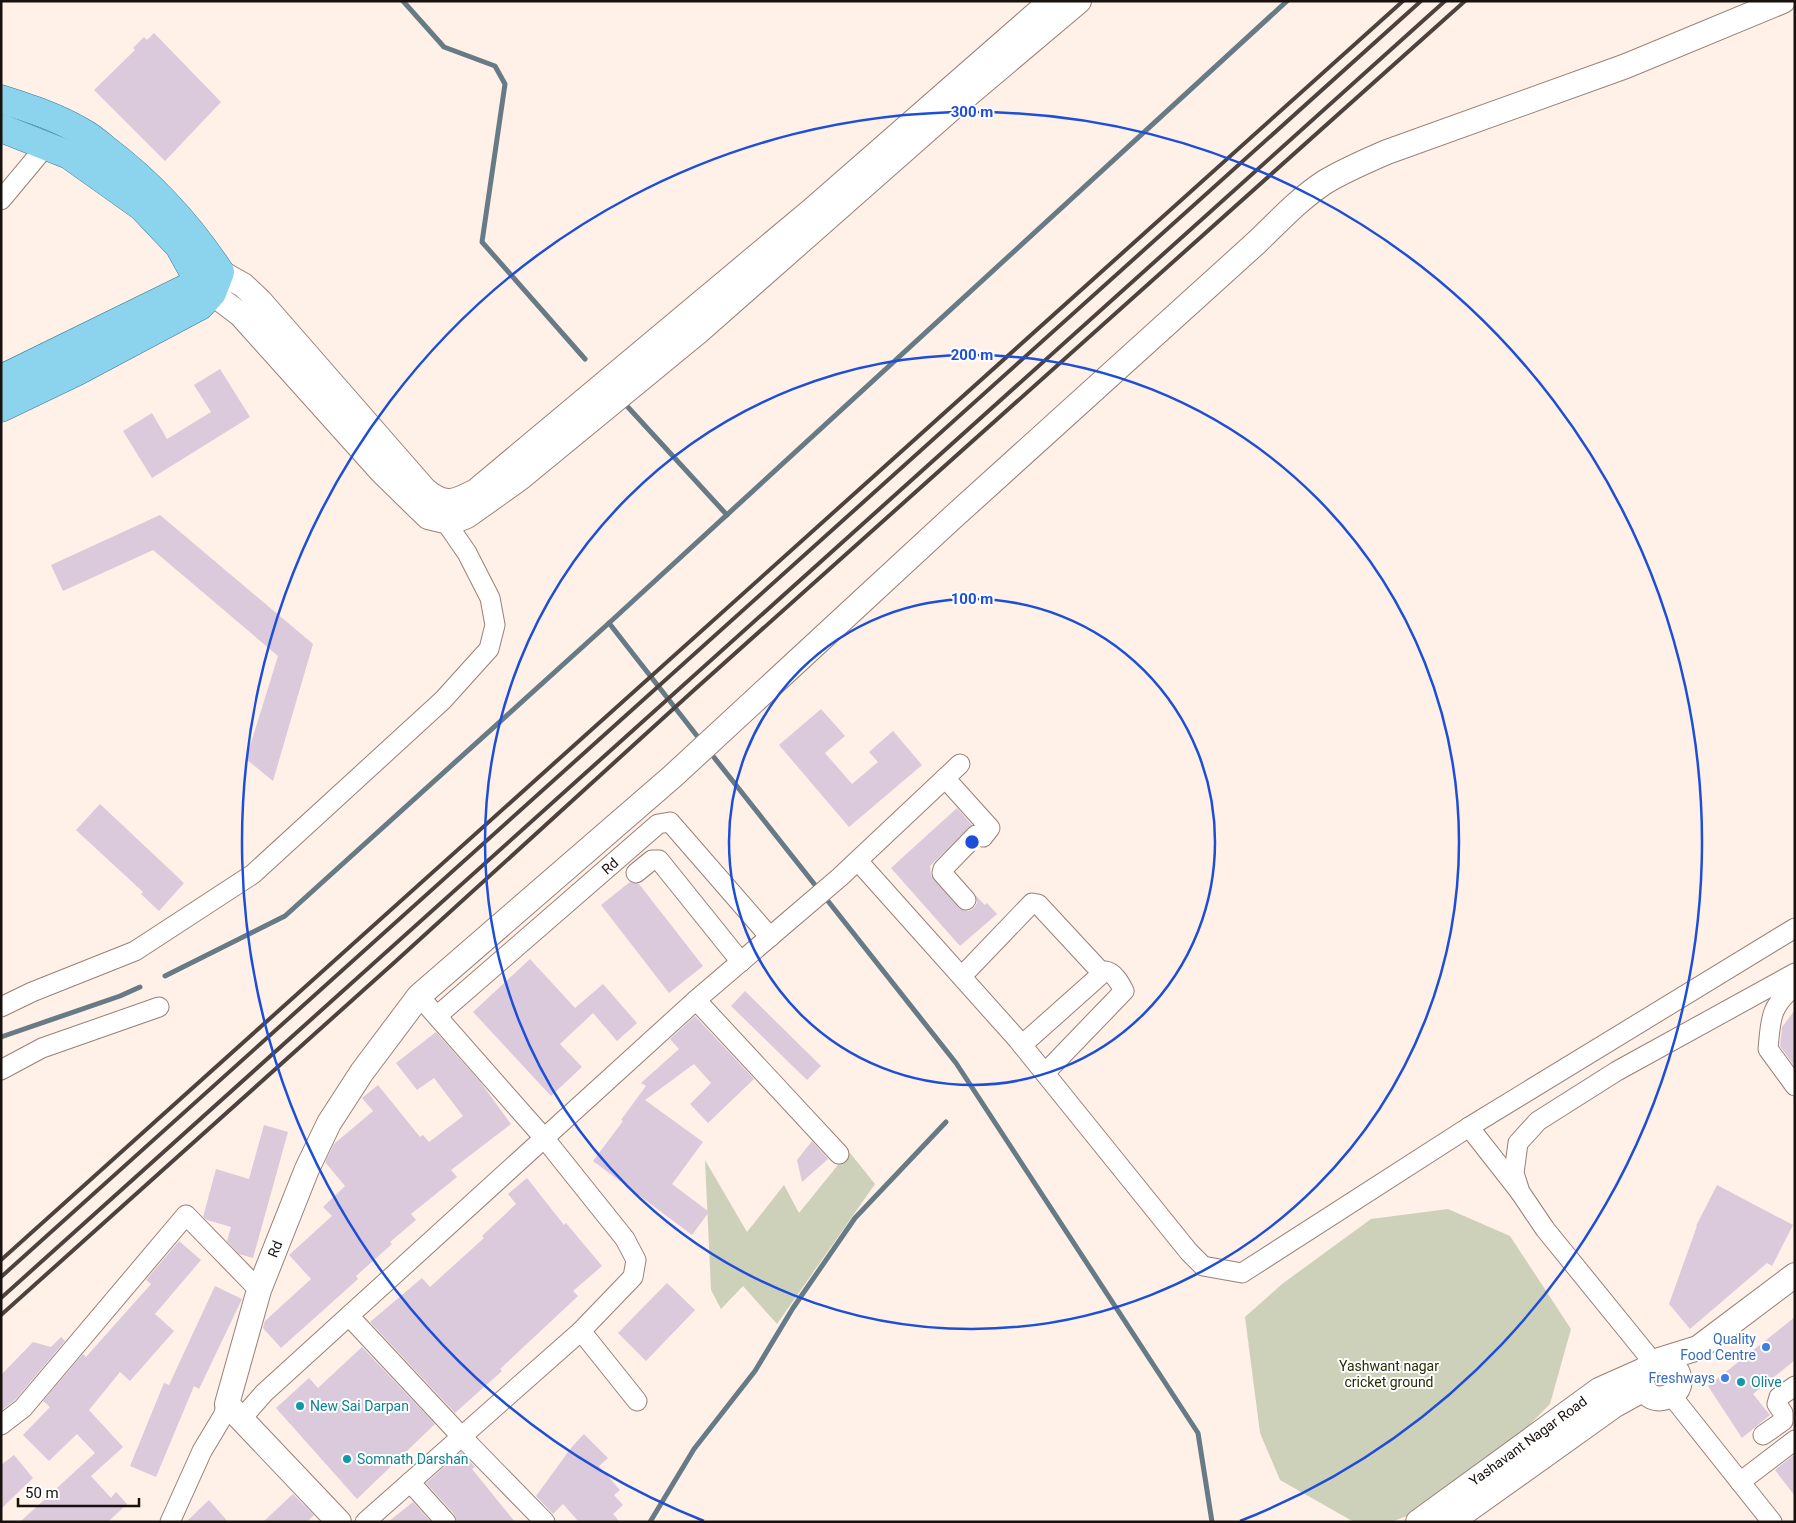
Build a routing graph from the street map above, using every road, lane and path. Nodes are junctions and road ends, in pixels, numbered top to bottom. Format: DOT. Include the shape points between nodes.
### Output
graph roads {
  1 [pos="1051,1"];
  2 [pos="1079,1"];
  3 [pos="1783,1"];
  4 [pos="1,99"];
  5 [pos="1,128"];
  6 [pos="46,146"];
  7 [pos="1,200"];
  8 [pos="210,282"];
  9 [pos="1,379"];
  10 [pos="1,408"];
  11 [pos="444,511"];
  12 [pos="960,764"];
  13 [pos="945,778"];
  14 [pos="858,861"];
  15 [pos="636,873"];
  16 [pos="966,900"];
  17 [pos="1043,910"];
  18 [pos="1795,928"];
  19 [pos="1017,935"];
  20 [pos="770,937"];
  21 [pos="741,962"];
  22 [pos="1102,973"];
  23 [pos="1795,973"];
  24 [pos="962,976"];
  25 [pos="1795,986"];
  26 [pos="419,996"];
  27 [pos="696,1000"];
  28 [pos="160,1006"];
  29 [pos="1,1007"];
  30 [pos="437,1016"];
  31 [pos="1022,1044"];
  32 [pos="1,1070"];
  33 [pos="1045,1073"];
  34 [pos="1795,1086"];
  35 [pos="1469,1127"];
  36 [pos="545,1139"];
  37 [pos="839,1154"];
  38 [pos="1520,1192"];
  39 [pos="1795,1275"];
  40 [pos="259,1290"];
  41 [pos="349,1316"];
  42 [pos="581,1331"];
  43 [pos="1698,1348"];
  44 [pos="1650,1370"];
  45 [pos="1795,1386"];
  46 [pos="1675,1390"];
  47 [pos="637,1401"];
  48 [pos="235,1411"];
  49 [pos="1,1425"];
  50 [pos="1763,1435"];
  51 [pos="461,1436"];
  52 [pos="1795,1440"];
  53 [pos="410,1482"];
  54 [pos="1740,1482"];
  55 [pos="170,1522"];
  56 [pos="339,1522"];
  57 [pos="365,1522"];
  58 [pos="446,1522"];
  59 [pos="545,1522"];
  60 [pos="1418,1522"];
  61 [pos="1451,1522"];
  62 [pos="1772,1522"];
  1 -- 11 [label="street" via="812,210 476,491"];
  2 -- 11 [label="street" via="950,109 698,332 512,484 457,520"];
  3 -- 26 [label="street, Rd" via="1626,66 1387,152 1353,166 1324,184 1290,210 673,776"];
  4 -- 8 [label="main road" via="38,110 83,132 124,163 159,196 202,246"];
  5 -- 6 [label="main road"];
  6 -- 7 [label="street"];
  6 -- 8 [label="main road" via="69,155 142,207"];
  8 -- 9 [label="main road"];
  8 -- 10 [label="main road" via="200,306"];
  8 -- 11 [label="street" via="243,285 260,301"];
  11 -- 29 [label="street" via="490,598 495,624 489,649 443,700 253,874 135,950"];
  12 -- 13 [label="street"];
  13 -- 14 [label="street"];
  13 -- 16 [label="street" via="990,828 983,837 976,835 943,868 942,873"];
  14 -- 20 [label="street"];
  14 -- 24 [label="street"];
  15 -- 21 [label="street" via="652,860 658,860"];
  17 -- 19 [label="street"];
  17 -- 22 [label="street"];
  17 -- 24 [label="street" via="1032,903"];
  18 -- 35 [label="street"];
  20 -- 21 [label="street"];
  20 -- 30 [label="street, Rd" via="670,822 658,824"];
  21 -- 27 [label="street"];
  22 -- 31 [label="street"];
  22 -- 33 [label="street" via="1108,971 1113,975 1124,991"];
  23 -- 38 [label="street" via="1617,1072 1538,1121 1518,1144 1514,1173"];
  24 -- 31 [label="street"];
  25 -- 34 [label="street" via="1772,1011 1768,1049"];
  26 -- 30 [label="street"];
  26 -- 40 [label="street, Rd" via="362,1072 330,1123 307,1169"];
  27 -- 36 [label="street"];
  27 -- 37 [label="street"];
  28 -- 32 [label="street" via="42,1048"];
  30 -- 36 [label="street"];
  31 -- 33 [label="street"];
  33 -- 35 [label="street" via="1189,1252 1203,1266 1242,1273"];
  35 -- 38 [label="street"];
  36 -- 41 [label="street"];
  36 -- 42 [label="street" via="625,1240 636,1260 633,1277"];
  38 -- 44 [label="street"];
  39 -- 43 [label="street"];
  40 -- 48 [label="street, Rd"];
  40 -- 49 [label="street" via="186,1215 23,1408"];
  41 -- 48 [label="street" via="264,1393"];
  41 -- 51 [label="street"];
  42 -- 47 [label="street"];
  42 -- 51 [label="street"];
  43 -- 44 [label="street"];
  43 -- 46 [label="street"];
  44 -- 46 [label="street" via="1653,1397 1659,1398"];
  44 -- 46 [label="street" via="1671,1363 1680,1380"];
  44 -- 60 [label="street, Yashavant Nagar Road" via="1598,1390"];
  44 -- 61 [label="street" via="1614,1405"];
  45 -- 50 [label="street" via="1779,1397 1777,1404 1783,1412 1783,1420"];
  46 -- 54 [label="street"];
  48 -- 55 [label="street, Rd" via="223,1416 202,1451"];
  48 -- 56 [label="street"];
  51 -- 53 [label="street"];
  51 -- 59 [label="street"];
  52 -- 54 [label="street"];
  53 -- 57 [label="street"];
  53 -- 58 [label="street"];
  54 -- 62 [label="street"];
}
